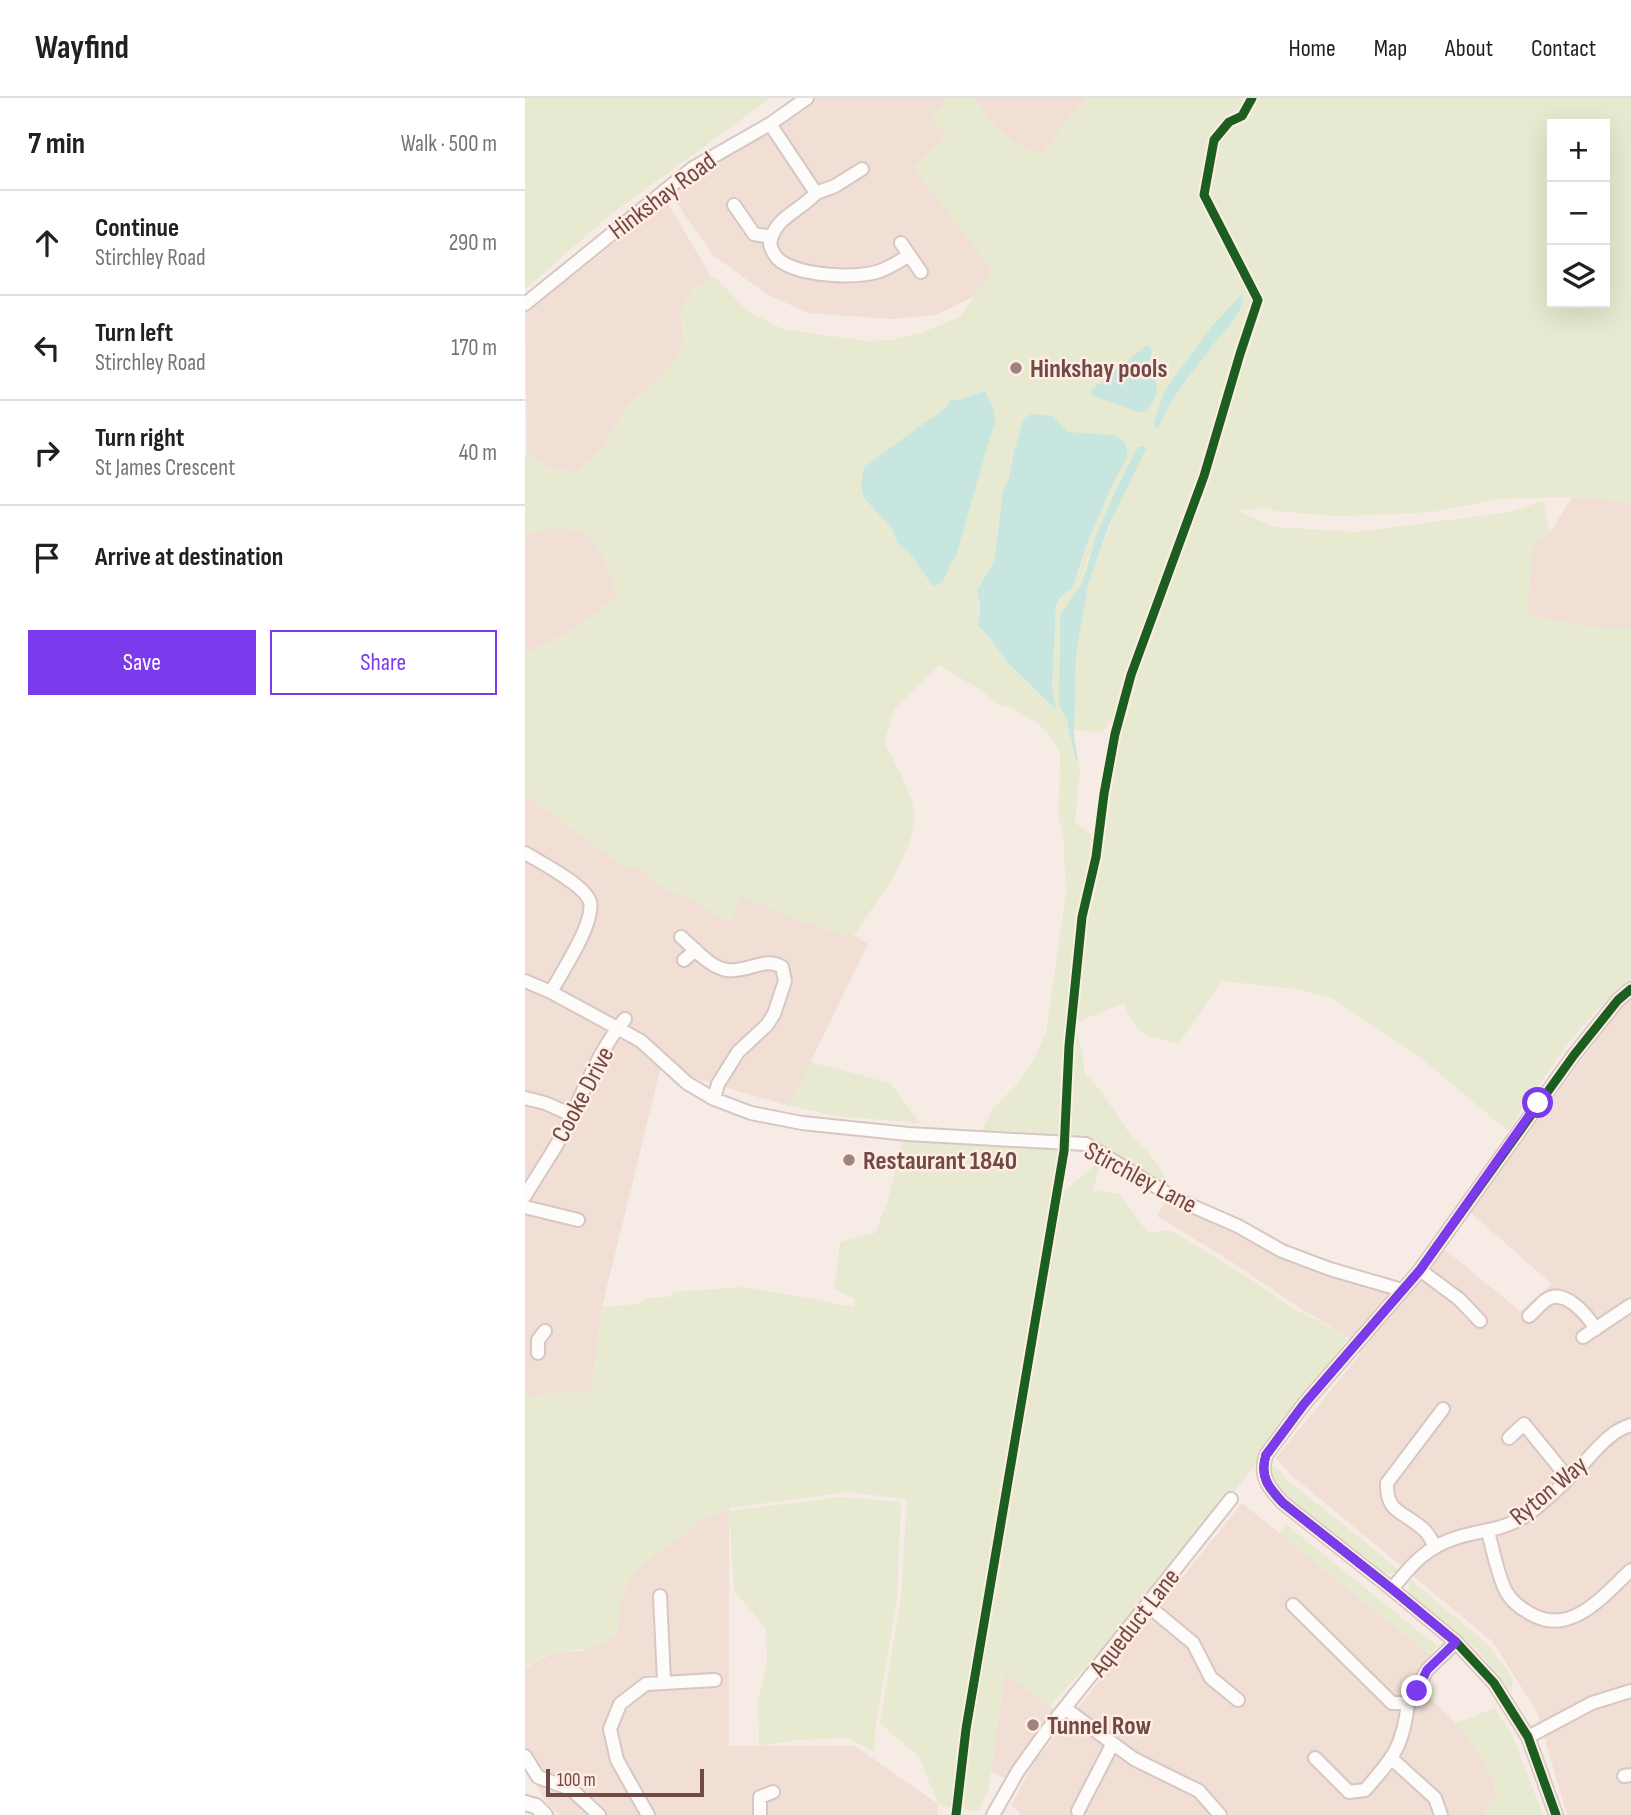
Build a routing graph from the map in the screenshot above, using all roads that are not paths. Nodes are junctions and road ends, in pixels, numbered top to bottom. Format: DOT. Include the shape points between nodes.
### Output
graph roads {
  1 [pos="807,98"];
  2 [pos="771,124"];
  3 [pos="862,169"];
  4 [pos="816,193"];
  5 [pos="734,205"];
  6 [pos="771,237"];
  7 [pos="901,243"];
  8 [pos="909,255"];
  9 [pos="921,272"];
  10 [pos="525,304"];
  11 [pos="525,853"];
  12 [pos="681,937"];
  13 [pos="696,950"];
  14 [pos="684,960"];
  15 [pos="525,981"];
  16 [pos="1631,989"];
  17 [pos="551,992"];
  18 [pos="621,1023"];
  19 [pos="525,1098"];
  20 [pos="713,1099"];
  21 [pos="572,1115"];
  22 [pos="525,1196"];
  23 [pos="525,1207"];
  24 [pos="578,1220"];
  25 [pos="1420,1270"];
  26 [pos="1402,1290"];
  27 [pos="1631,1305"];
  28 [pos="1529,1317"];
  29 [pos="1480,1321"];
  30 [pos="1596,1329"];
  31 [pos="525,1336"];
  32 [pos="1583,1337"];
  33 [pos="541,1341"];
  34 [pos="1443,1409"];
  35 [pos="1631,1425"];
  36 [pos="1509,1438"];
  37 [pos="1569,1478"];
  38 [pos="1231,1499"];
  39 [pos="1488,1531"];
  40 [pos="1435,1546"];
  41 [pos="1631,1570"];
  42 [pos="1392,1589"];
  43 [pos="660,1596"];
  44 [pos="1147,1605"];
  45 [pos="1293,1605"];
  46 [pos="1456,1642"];
  47 [pos="715,1680"];
  48 [pos="664,1681"];
  49 [pos="1631,1691"];
  50 [pos="1238,1700"];
  51 [pos="1408,1703"];
  52 [pos="1066,1709"];
  53 [pos="1528,1737"];
  54 [pos="1113,1743"];
  55 [pos="525,1756"];
  56 [pos="1315,1758"];
  57 [pos="1392,1759"];
  58 [pos="773,1792"];
  59 [pos="525,1803"];
  60 [pos="1078,1811"];
  61 [pos="641,1813"];
  62 [pos="1216,1814"];
  63 [pos="545,1815"];
  64 [pos="599,1815"];
  65 [pos="761,1815"];
  66 [pos="993,1815"];
  67 [pos="1441,1815"];
  68 [pos="1556,1815"];
  1 -- 2 [label="street, Hinkshay Road"];
  2 -- 4 [label="street"];
  2 -- 10 [label="street, Hinkshay Road" via="693,168"];
  3 -- 4 [label="street"];
  4 -- 6 [label="street" via="777,224"];
  5 -- 6 [label="street" via="754,234"];
  6 -- 8 [label="street" via="777,258 810,272 863,275"];
  7 -- 8 [label="street"];
  8 -- 9 [label="street"];
  11 -- 17 [label="street" via="593,900 581,937"];
  12 -- 13 [label="street"];
  13 -- 14 [label="street"];
  13 -- 20 [label="street" via="724,970 772,962 782,967 785,976 771,1019 738,1052"];
  15 -- 17 [label="street, Stirchley Lane"];
  16 -- 25 [label="street" via="1574,1055"];
  17 -- 18 [label="street, Stirchley Lane"];
  18 -- 20 [label="street, Stirchley Lane" via="687,1083"];
  18 -- 21 [label="street, Cooke Drive"];
  19 -- 21 [label="street"];
  20 -- 26 [label="street, Stirchley Lane" via="751,1113 802,1123 1086,1144 1176,1199 1282,1251"];
  21 -- 22 [label="street, Cooke Drive"];
  23 -- 24 [label="street"];
  25 -- 26 [label="street"];
  25 -- 29 [label="street"];
  26 -- 42 [label="street" via="1304,1404 1263,1465 1268,1487 1283,1503"];
  27 -- 30 [label="street"];
  28 -- 30 [label="street" via="1557,1296"];
  30 -- 32 [label="street"];
  31 -- 33 [label="street"];
  34 -- 40 [label="street" via="1387,1483 1386,1495 1392,1507 1425,1529"];
  35 -- 37 [label="street, Ryton Way" via="1618,1429"];
  36 -- 37 [label="street" via="1524,1424"];
  37 -- 39 [label="street, Ryton Way" via="1525,1515"];
  38 -- 44 [label="street, Aqueduct Lane"];
  39 -- 40 [label="street, Ryton Way"];
  39 -- 41 [label="street" via="1506,1592 1520,1608 1541,1620 1570,1619 1586,1612"];
  40 -- 42 [label="street, Ryton Way" via="1415,1560"];
  42 -- 46 [label="street"];
  43 -- 48 [label="street"];
  44 -- 50 [label="street" via="1193,1643 1211,1678"];
  44 -- 52 [label="street, Aqueduct Lane"];
  45 -- 51 [label="street" via="1392,1703"];
  46 -- 51 [label="street" via="1427,1670"];
  46 -- 53 [label="street" via="1494,1683"];
  47 -- 48 [label="street"];
  48 -- 61 [label="street" via="646,1684 620,1703 610,1728 617,1760"];
  49 -- 53 [label="street" via="1592,1703"];
  51 -- 57 [label="street" via="1404,1733"];
  52 -- 54 [label="street"];
  52 -- 66 [label="street, Aqueduct Lane" via="1018,1772"];
  53 -- 68 [label="street"];
  54 -- 60 [label="street"];
  54 -- 62 [label="street" via="1134,1759 1199,1791"];
  55 -- 64 [label="street" via="538,1777 571,1789"];
  56 -- 57 [label="street" via="1349,1792 1365,1790"];
  57 -- 67 [label="street" via="1435,1798"];
  58 -- 65 [label="street" via="760,1797"];
  59 -- 63 [label="street"];
}
